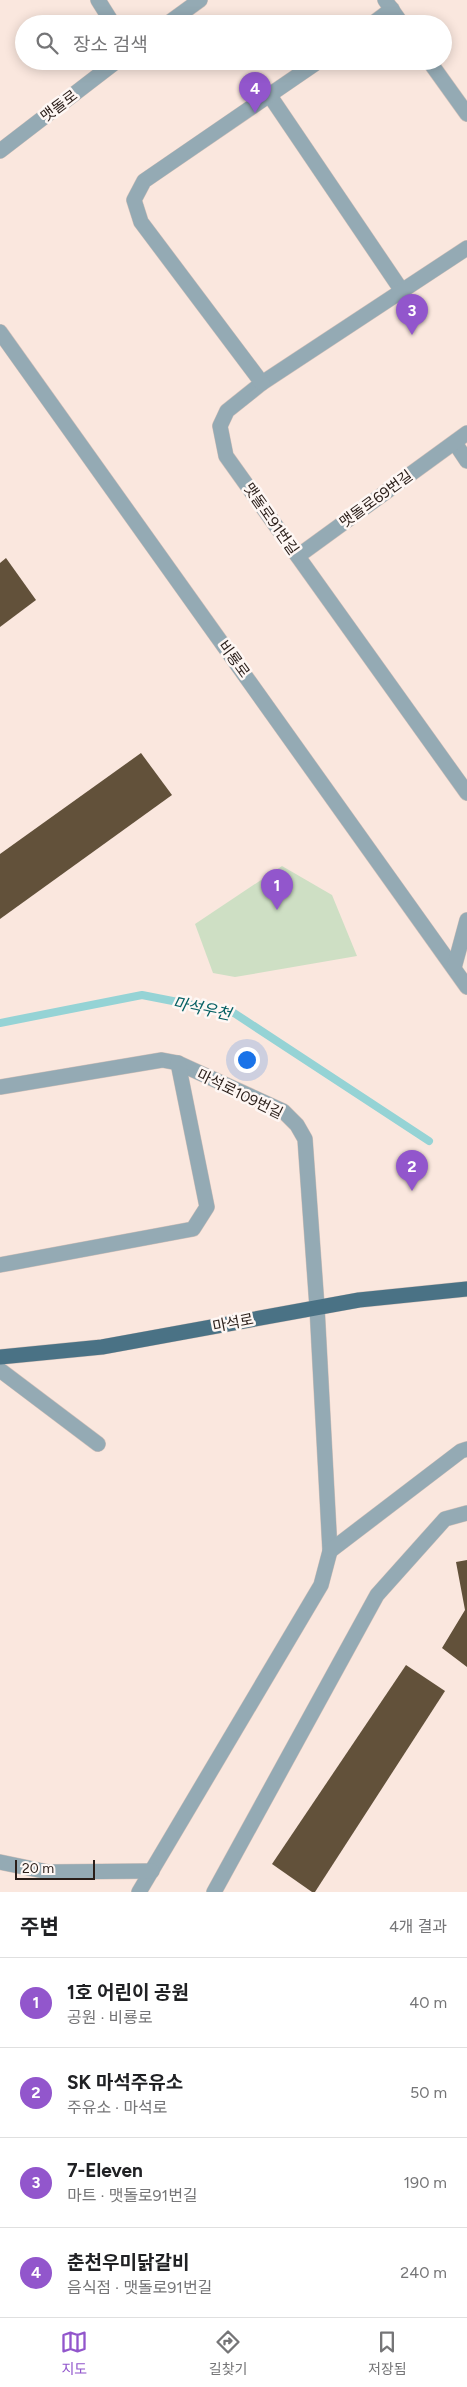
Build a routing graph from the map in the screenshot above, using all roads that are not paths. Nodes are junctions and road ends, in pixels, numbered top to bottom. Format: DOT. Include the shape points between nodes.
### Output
graph roads {
  1 [pos="98,0"];
  2 [pos="200,0"];
  3 [pos="389,5"];
  4 [pos="107,15"];
  5 [pos="180,15"];
  6 [pos="380,15"];
  7 [pos="105,70"];
  8 [pos="306,70"];
  9 [pos="435,70"];
  10 [pos="270,96"];
  11 [pos="467,114"];
  12 [pos="0,151"];
  13 [pos="467,248"];
  14 [pos="402,291"];
  15 [pos="0,332"];
  16 [pos="262,383"];
  17 [pos="461,438"];
  18 [pos="467,461"];
  19 [pos="298,556"];
  20 [pos="467,793"];
  21 [pos="467,920"];
  22 [pos="454,968"];
  23 [pos="467,987"];
  24 [pos="178,1063"];
  25 [pos="0,1087"];
  26 [pos="0,1265"];
  27 [pos="467,1289"];
  28 [pos="317,1307"];
  29 [pos="0,1357"];
  30 [pos="0,1370"];
  31 [pos="98,1444"];
  32 [pos="467,1449"];
  33 [pos="467,1513"];
  34 [pos="330,1552"];
  35 [pos="0,1862"];
  36 [pos="152,1871"];
  37 [pos="139,1892"];
  38 [pos="214,1892"];
  1 -- 4 [label="street"];
  2 -- 5 [label="street"];
  3 -- 6 [label="street"];
  7 -- 12 [label="street, 맷돌로"];
  8 -- 10 [label="street"];
  9 -- 11 [label="street"];
  10 -- 14 [label="street"];
  10 -- 16 [label="street" via="144,181 134,200 141,222"];
  13 -- 14 [label="street, 맷돌로91번길"];
  14 -- 16 [label="street, 맷돌로91번길"];
  15 -- 22 [label="street, 비룡로"];
  16 -- 19 [label="street, 맷돌로91번길" via="227,410 220,426 226,456"];
  17 -- 18 [label="street, 맷돌로69번길"];
  17 -- 19 [label="street, 맷돌로69번길"];
  19 -- 20 [label="street, 맷돌로91번길"];
  21 -- 22 [label="street"];
  22 -- 23 [label="street, 비룡로"];
  24 -- 25 [label="street, 마석로109번길" via="162,1060"];
  24 -- 26 [label="street" via="207,1207 193,1229"];
  24 -- 28 [label="street, 마석로109번길" via="282,1111 297,1125 304,1139"];
  27 -- 28 [label="main road, 마석로"];
  28 -- 29 [label="main road, 마석로" via="102,1347"];
  28 -- 34 [label="street, 마석로109번길"];
  30 -- 31 [label="street"];
  32 -- 34 [label="street"];
  33 -- 38 [label="street" via="445,1519 377,1595"];
  34 -- 36 [label="street, 마석로109번길" via="321,1585"];
  35 -- 36 [label="street" via="48,1872"];
  36 -- 37 [label="street, 마석로109번길"];
}
